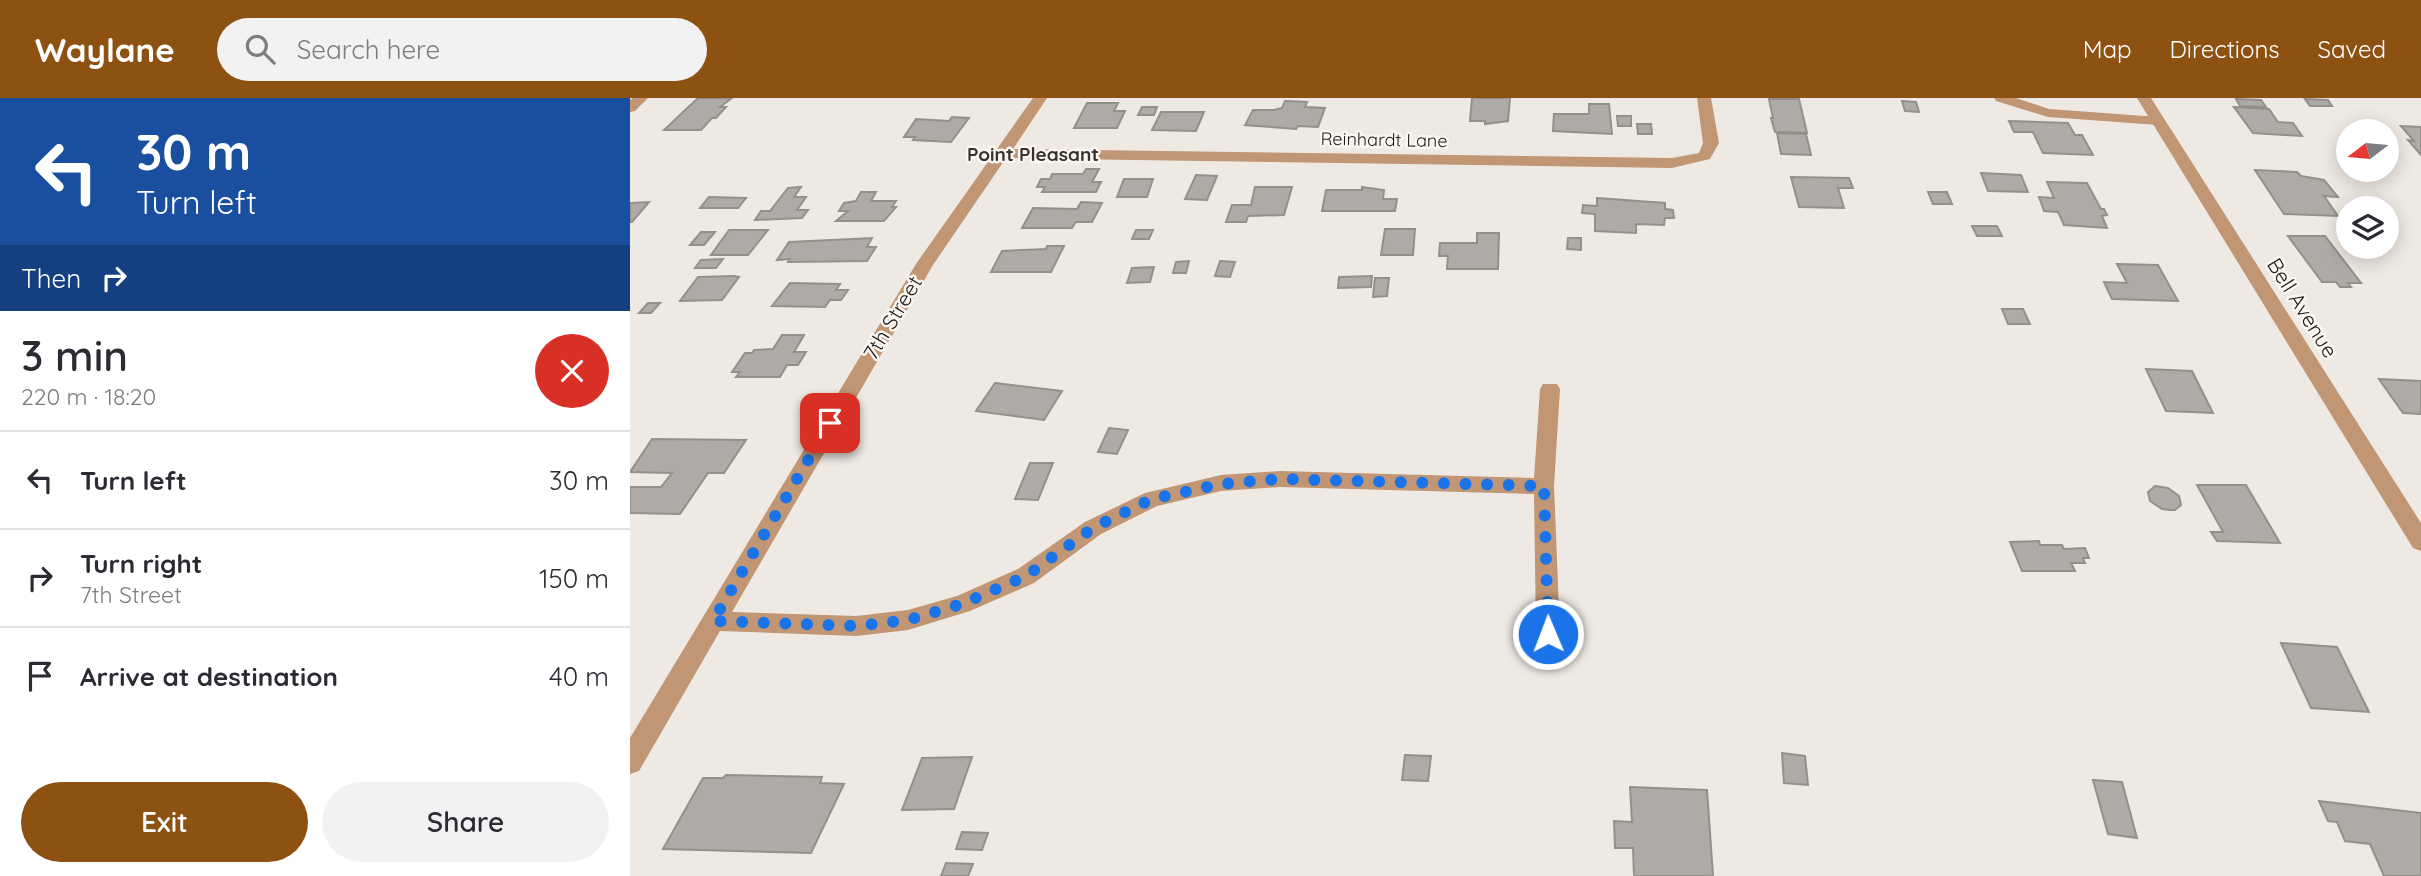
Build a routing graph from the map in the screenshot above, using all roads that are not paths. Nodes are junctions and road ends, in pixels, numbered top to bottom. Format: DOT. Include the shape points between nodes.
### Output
graph roads {
  1 [pos="641,98"];
  2 [pos="1040,98"];
  3 [pos="1704,98"];
  4 [pos="2001,98"];
  5 [pos="2144,98"];
  6 [pos="630,108"];
  7 [pos="2158,121"];
  8 [pos="1002,153"];
  9 [pos="1550,388"];
  10 [pos="1544,486"];
  11 [pos="2421,542"];
  12 [pos="713,621"];
  13 [pos="1548,634"];
  14 [pos="630,762"];
  1 -- 6 [label="street"];
  2 -- 8 [label="street, 7th Street"];
  3 -- 8 [label="street, Reinhardt Lane" via="1711,144 1705,156 1672,163"];
  4 -- 7 [label="street" via="2048,113"];
  5 -- 7 [label="street, Bell Avenue"];
  7 -- 11 [label="street, Bell Avenue"];
  8 -- 12 [label="street, 7th Street" via="925,264"];
  9 -- 10 [label="street"];
  10 -- 12 [label="street" via="1280,479 1221,484 1152,499 1093,528 1026,576 962,604 908,620 856,626"];
  10 -- 13 [label="street"];
  12 -- 14 [label="street, 7th Street"];
}
